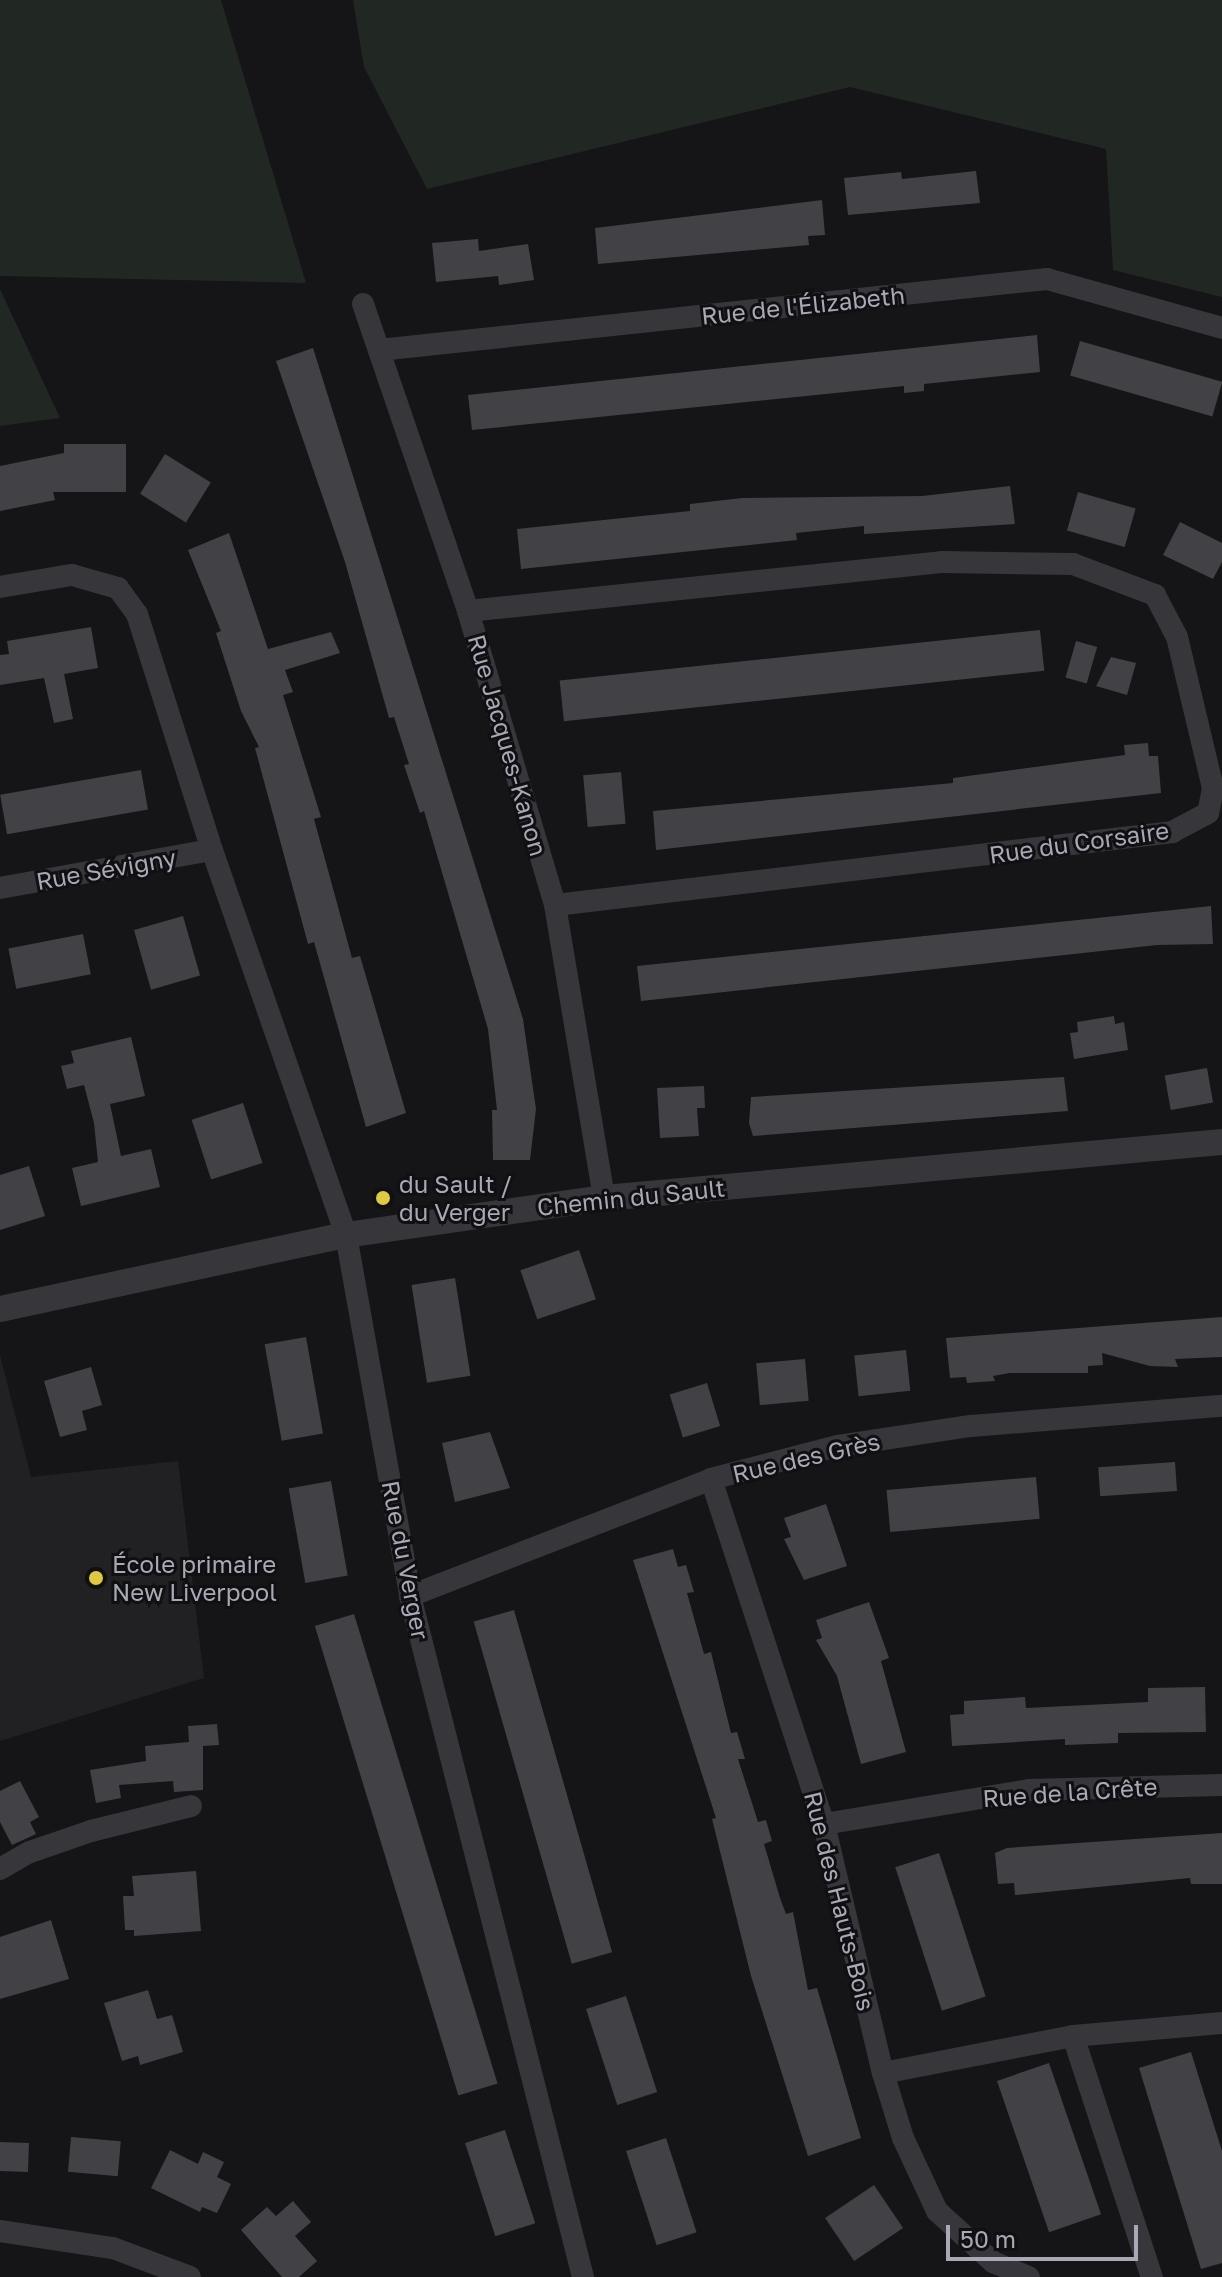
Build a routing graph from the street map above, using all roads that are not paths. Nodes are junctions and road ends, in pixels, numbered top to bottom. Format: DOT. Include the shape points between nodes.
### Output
graph roads {
  1 [pos="363,304"];
  2 [pos="1222,328"];
  3 [pos="379,350"];
  4 [pos="0,587"];
  5 [pos="468,611"];
  6 [pos="212,850"];
  7 [pos="0,888"];
  8 [pos="555,905"];
  9 [pos="1222,1142"];
  10 [pos="604,1198"];
  11 [pos="346,1235"];
  12 [pos="0,1309"];
  13 [pos="1222,1406"];
  14 [pos="711,1479"];
  15 [pos="410,1596"];
  16 [pos="1222,1785"];
  17 [pos="191,1806"];
  18 [pos="824,1824"];
  19 [pos="0,1869"];
  20 [pos="1222,2023"];
  21 [pos="1073,2036"];
  22 [pos="883,2073"];
  23 [pos="0,2231"];
  24 [pos="190,2277"];
  25 [pos="583,2277"];
  26 [pos="1029,2277"];
  27 [pos="1152,2277"];
  1 -- 3 [label="street, Rue Jacques-Kanon"];
  2 -- 3 [label="street, Rue de l'Élizabeth" via="1047,279"];
  3 -- 5 [label="street, Rue Jacques-Kanon"];
  4 -- 6 [label="street, Rue du Verger" via="72,575 118,588 137,614"];
  5 -- 8 [label="street, Rue Jacques-Kanon"];
  5 -- 8 [label="street, Rue du Corsaire" via="941,562 1073,564 1155,595 1177,637 1213,788 1208,813 1173,832"];
  6 -- 7 [label="street, Rue Sévigny"];
  6 -- 11 [label="street, Rue du Verger"];
  8 -- 10 [label="street, Rue Jacques-Kanon"];
  9 -- 10 [label="street, Chemin du Sault"];
  10 -- 11 [label="street, Chemin du Sault"];
  11 -- 12 [label="street, Chemin du Sault"];
  11 -- 15 [label="street, Rue du Verger"];
  13 -- 14 [label="street, Rue des Grès" via="971,1426 838,1446"];
  14 -- 15 [label="street, Rue des Grès"];
  14 -- 18 [label="street, Rue des Hauts-Bois"];
  15 -- 25 [label="street, Rue du Verger"];
  16 -- 18 [label="street, Rue de la Crête" via="1029,1790"];
  17 -- 19 [label="street" via="91,1831 30,1852"];
  18 -- 22 [label="street, Rue des Hauts-Bois"];
  20 -- 21 [label="street"];
  21 -- 22 [label="street"];
  21 -- 27 [label="street"];
  22 -- 26 [label="street, Rue des Hauts-Bois" via="903,2138 937,2211 993,2262"];
  23 -- 24 [label="street" via="113,2248"];
}
